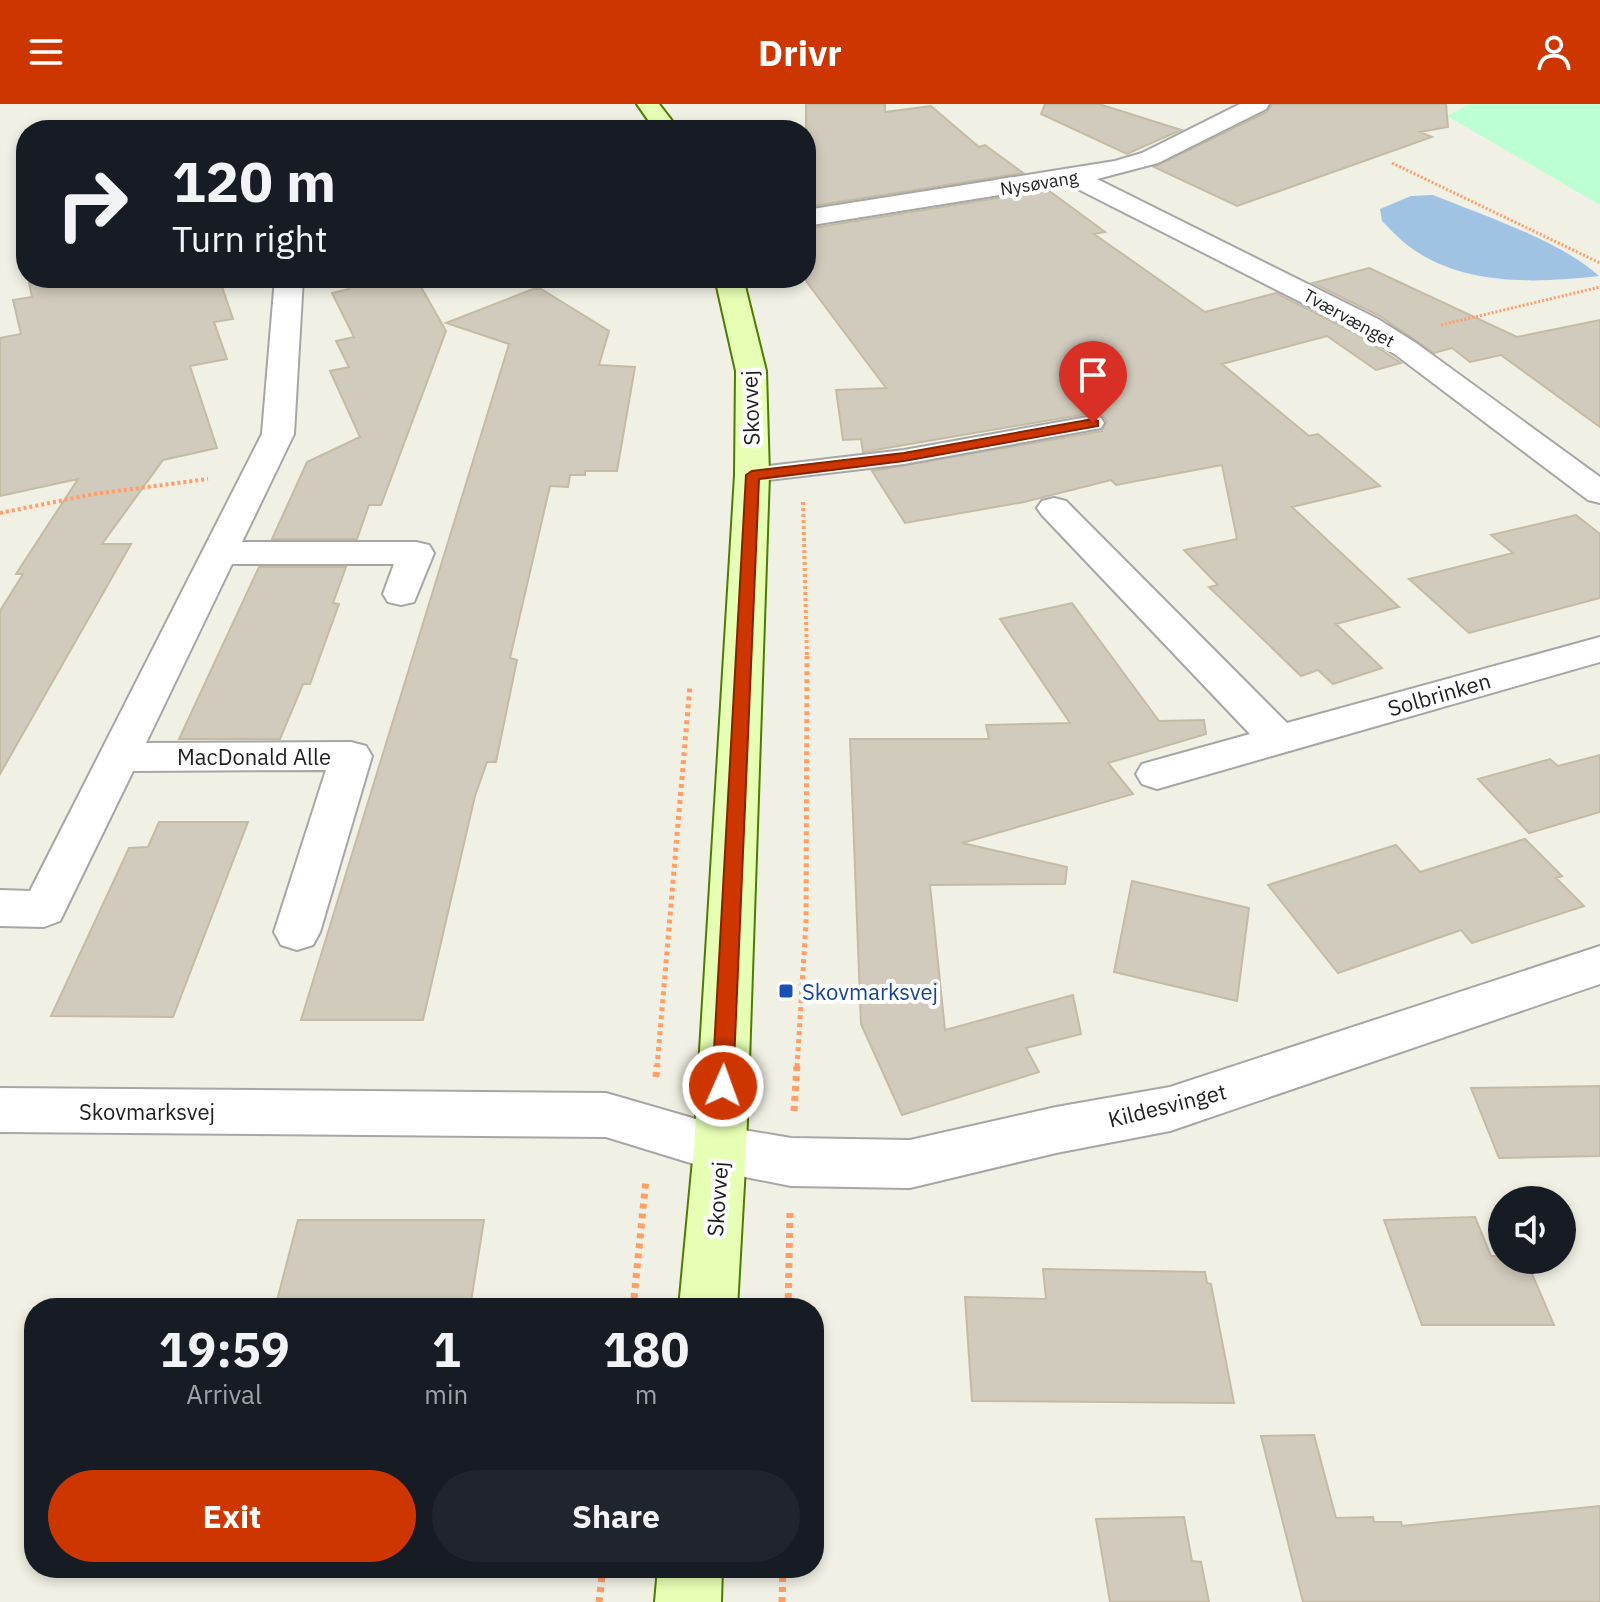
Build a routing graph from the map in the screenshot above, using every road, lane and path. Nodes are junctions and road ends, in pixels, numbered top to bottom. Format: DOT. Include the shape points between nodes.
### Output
graph roads {
  1 [pos="1258,104"];
  2 [pos="1392,163"];
  3 [pos="1076,178"];
  4 [pos="816,217"];
  5 [pos="1600,263"];
  6 [pos="1600,287"];
  7 [pos="288,288"];
  8 [pos="731,288"];
  9 [pos="1388,338"];
  10 [pos="1093,423"];
  11 [pos="801,469"];
  12 [pos="258,475"];
  13 [pos="752,475"];
  14 [pos="1600,493"];
  15 [pos="1054,508"];
  16 [pos="0,513"];
  17 [pos="219,553"];
  18 [pos="401,594"];
  19 [pos="1600,649"];
  20 [pos="691,676"];
  21 [pos="1279,739"];
  22 [pos="117,757"];
  23 [pos="1157,774"];
  24 [pos="0,908"];
  25 [pos="297,932"];
  26 [pos="1600,965"];
  27 [pos="798,1055"];
  28 [pos="0,1110"];
  29 [pos="651,1130"];
  30 [pos="720,1149"];
  31 [pos="791,1162"];
  32 [pos="634,1298"];
  33 [pos="709,1298"];
  34 [pos="788,1298"];
  35 [pos="602,1578"];
  36 [pos="689,1578"];
  37 [pos="783,1578"];
  38 [pos="599,1602"];
  39 [pos="688,1602"];
  40 [pos="782,1602"];
  1 -- 3 [label="street, Nysøvang" via="1150,158"];
  2 -- 5 [label="path"];
  3 -- 4 [label="street, Nysøvang"];
  3 -- 9 [label="street, Tværvænget"];
  6 -- 9 [label="path"];
  7 -- 12 [label="street" via="278,434"];
  8 -- 13 [label="street, Skovvej" via="751,371"];
  9 -- 14 [label="street, Tværvænget"];
  10 -- 11 [label="lane" via="904,457"];
  11 -- 13 [label="lane"];
  11 -- 27 [label="path" via="808,692 806,923"];
  12 -- 16 [label="path" via="94,494"];
  12 -- 17 [label="street"];
  13 -- 30 [label="street, Skovvej"];
  15 -- 21 [label="street"];
  17 -- 18 [label="street" via="416,553"];
  17 -- 22 [label="street"];
  19 -- 21 [label="street, Solbrinken"];
  20 -- 29 [label="path"];
  21 -- 23 [label="street, Solbrinken"];
  22 -- 24 [label="street" via="44,909"];
  22 -- 25 [label="street, MacDonald Alle" via="351,756"];
  26 -- 31 [label="street, Kildesvinget" via="1170,1109 910,1164"];
  28 -- 29 [label="street, Skovmarksvej" via="606,1115"];
  29 -- 30 [label="street, Skovmarksvej"];
  29 -- 32 [label="path"];
  30 -- 31 [label="street, Kildesvinget"];
  30 -- 33 [label="street, Skovvej"];
  31 -- 34 [label="path"];
  35 -- 38 [label="path"];
  36 -- 39 [label="street"];
  37 -- 40 [label="path"];
}
